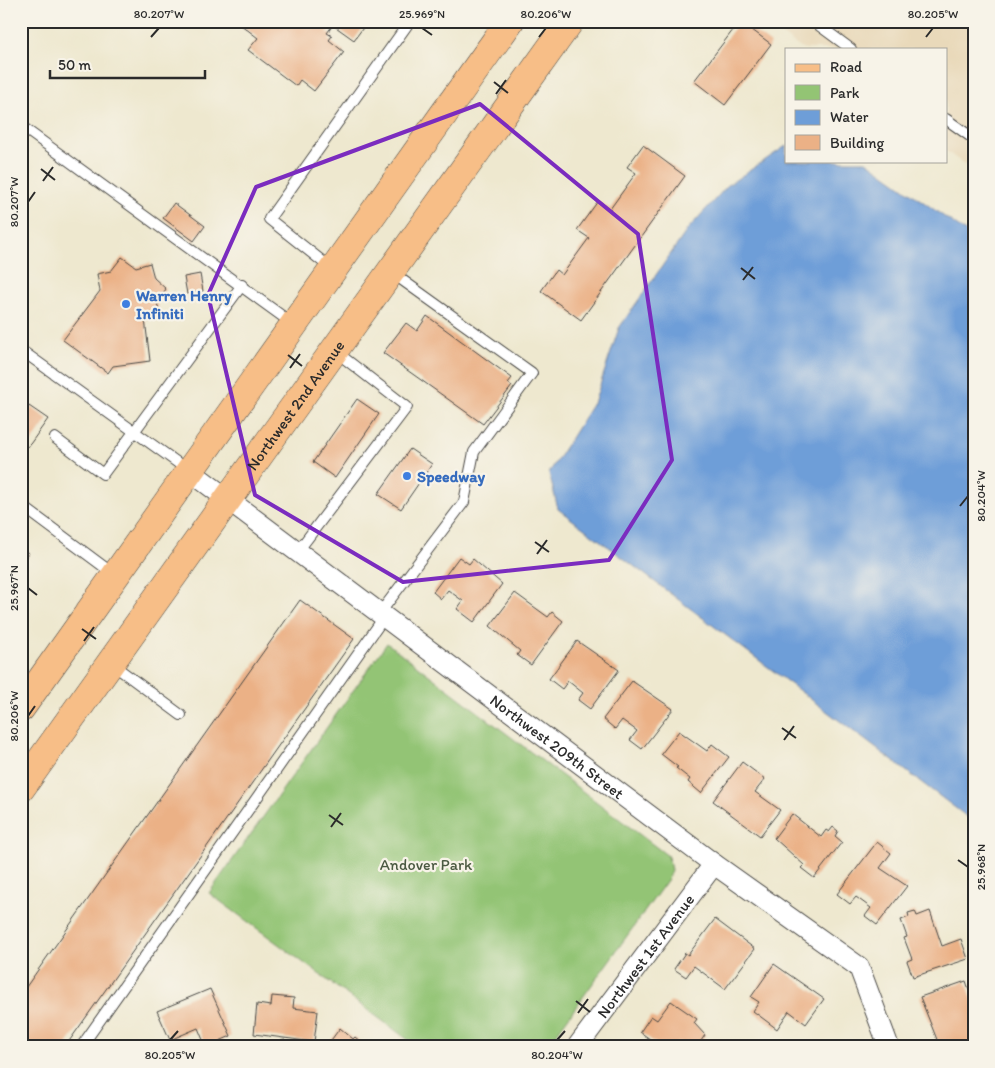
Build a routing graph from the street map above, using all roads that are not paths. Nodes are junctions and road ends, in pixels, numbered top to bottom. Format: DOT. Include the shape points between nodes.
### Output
graph roads {
  1 [pos="410,21"];
  2 [pos="510,21"];
  3 [pos="813,21"];
  4 [pos="567,23"];
  5 [pos="849,48"];
  6 [pos="948,120"];
  7 [pos="21,126"];
  8 [pos="974,139"];
  9 [pos="333,270"];
  10 [pos="390,272"];
  11 [pos="242,285"];
  12 [pos="294,325"];
  13 [pos="21,350"];
  14 [pos="334,350"];
  15 [pos="134,432"];
  16 [pos="55,438"];
  17 [pos="190,471"];
  18 [pos="228,498"];
  19 [pos="21,505"];
  20 [pos="298,551"];
  21 [pos="116,575"];
  22 [pos="383,615"];
  23 [pos="111,663"];
  24 [pos="21,708"];
  25 [pos="181,715"];
  26 [pos="24,780"];
  27 [pos="714,864"];
  28 [pos="81,1047"];
  29 [pos="577,1047"];
  30 [pos="889,1047"];
  1 -- 9 [label="lane" via="269,219"];
  2 -- 9 [label="main road"];
  3 -- 5 [label="lane"];
  4 -- 10 [label="main road, Northwest 2nd Avenue"];
  6 -- 8 [label="lane"];
  7 -- 11 [label="lane"];
  9 -- 12 [label="main road"];
  10 -- 14 [label="main road, Northwest 2nd Avenue"];
  10 -- 22 [label="lane" via="532,373 474,452 464,502"];
  11 -- 12 [label="lane"];
  11 -- 15 [label="lane"];
  12 -- 17 [label="main road"];
  13 -- 15 [label="lane"];
  14 -- 18 [label="main road, Northwest 2nd Avenue"];
  14 -- 20 [label="lane" via="407,407"];
  15 -- 16 [label="lane" via="103,474"];
  15 -- 17 [label="lane"];
  17 -- 18 [label="street, Northwest 209th Street"];
  17 -- 21 [label="main road"];
  18 -- 20 [label="street, Northwest 209th Street"];
  18 -- 23 [label="main road, Northwest 2nd Avenue"];
  19 -- 21 [label="lane"];
  20 -- 22 [label="street, Northwest 209th Street"];
  21 -- 24 [label="main road"];
  22 -- 27 [label="street, Northwest 209th Street"];
  22 -- 28 [label="lane"];
  23 -- 25 [label="lane"];
  23 -- 26 [label="main road, Northwest 2nd Avenue"];
  27 -- 29 [label="street, Northwest 1st Avenue"];
  27 -- 30 [label="street, Northwest 209th Street" via="859,967"];
}
